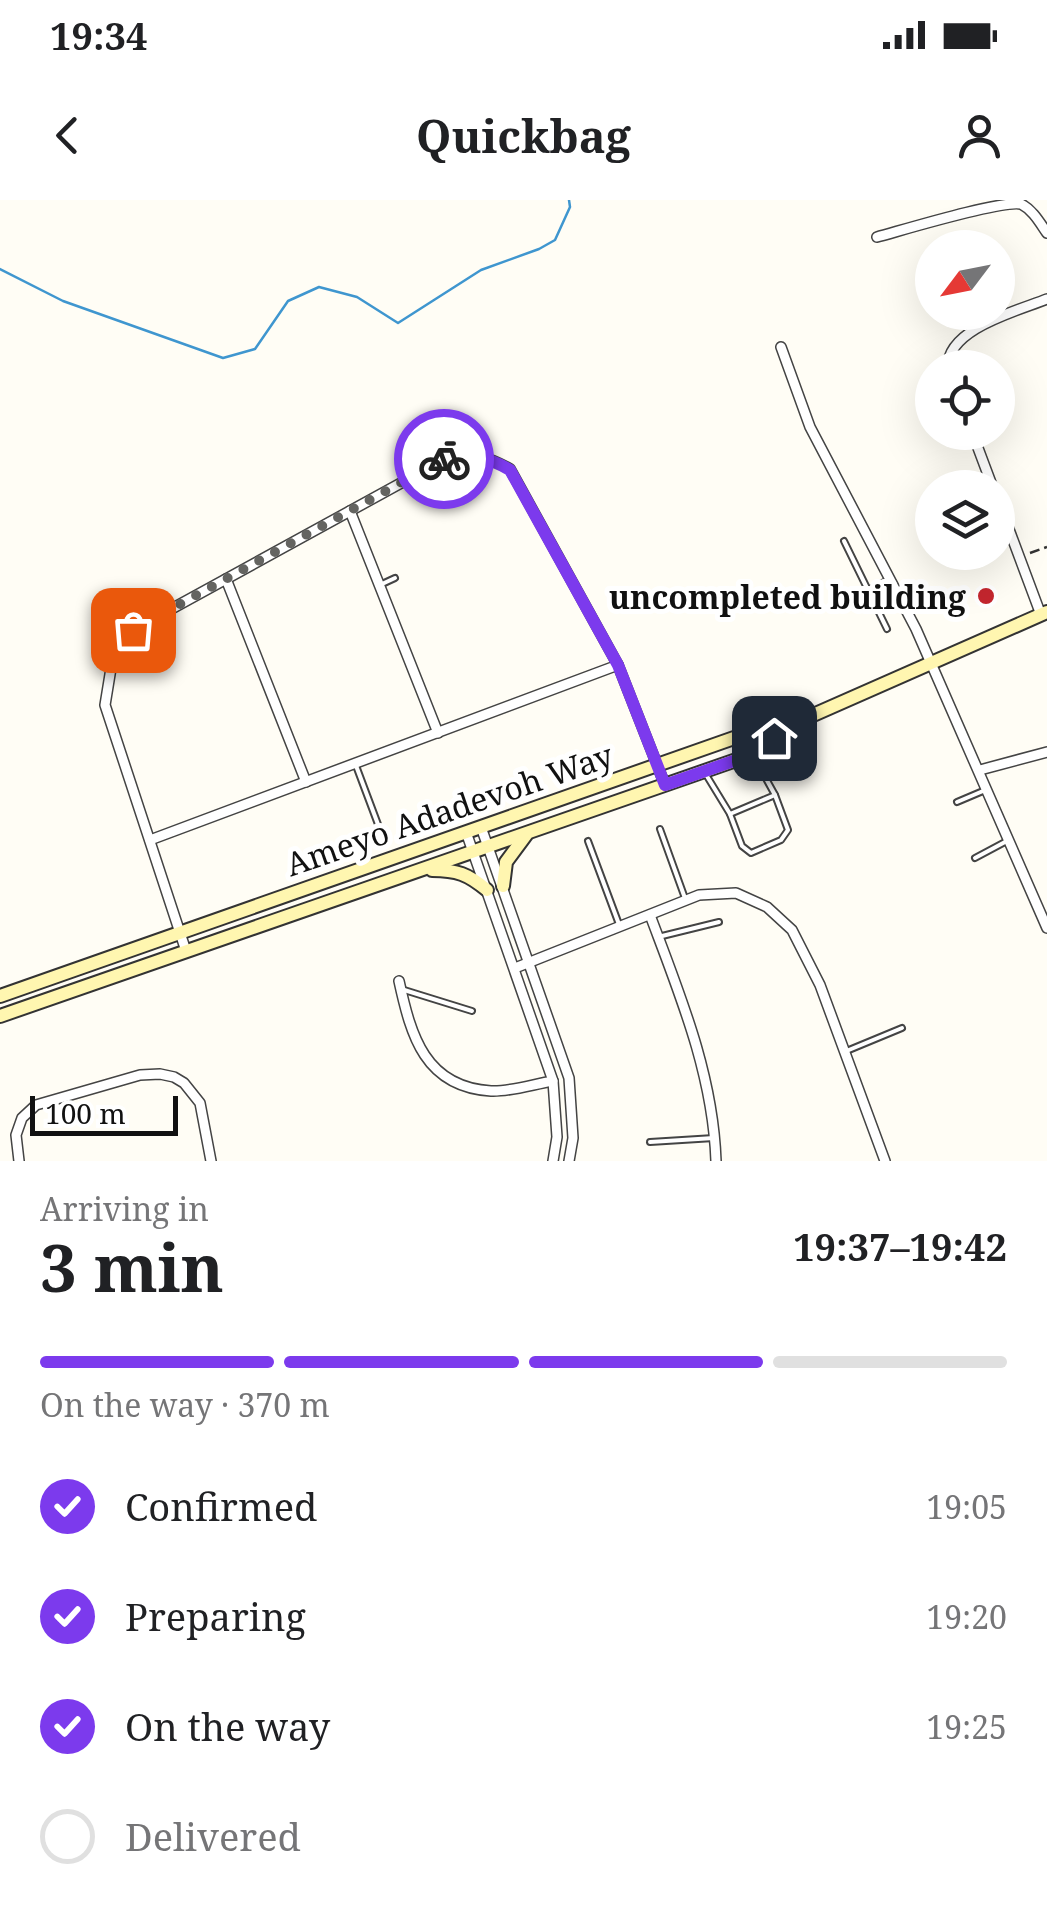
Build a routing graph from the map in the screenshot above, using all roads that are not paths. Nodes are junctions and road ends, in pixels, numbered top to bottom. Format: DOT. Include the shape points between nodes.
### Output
graph roads {
  1 [pos="1047,233"];
  2 [pos="877,237"];
  3 [pos="1047,299"];
  4 [pos="781,347"];
  5 [pos="952,350"];
  6 [pos="350,511"];
  7 [pos="844,541"];
  8 [pos="1015,545"];
  9 [pos="395,578"];
  10 [pos="891,578"];
  11 [pos="226,579"];
  12 [pos="377,586"];
  13 [pos="868,590"];
  14 [pos="1044,614"];
  15 [pos="887,629"];
  16 [pos="618,665"];
  17 [pos="932,665"];
  18 [pos="795,723"];
  19 [pos="438,733"];
  20 [pos="1047,752"];
  21 [pos="752,753"];
  22 [pos="356,764"];
  23 [pos="657,766"];
  24 [pos="980,770"];
  25 [pos="704,772"];
  26 [pos="306,782"];
  27 [pos="665,785"];
  28 [pos="988,790"];
  29 [pos="775,795"];
  30 [pos="957,802"];
  31 [pos="730,814"];
  32 [pos="379,826"];
  33 [pos="482,827"];
  34 [pos="660,829"];
  35 [pos="466,832"];
  36 [pos="529,832"];
  37 [pos="150,840"];
  38 [pos="1010,840"];
  39 [pos="588,841"];
  40 [pos="488,846"];
  41 [pos="473,852"];
  42 [pos="975,858"];
  43 [pos="420,870"];
  44 [pos="503,886"];
  45 [pos="487,890"];
  46 [pos="686,900"];
  47 [pos="650,915"];
  48 [pos="719,922"];
  49 [pos="620,926"];
  50 [pos="1047,928"];
  51 [pos="180,933"];
  52 [pos="658,937"];
  53 [pos="186,952"];
  54 [pos="530,962"];
  55 [pos="515,968"];
  56 [pos="400,985"];
  57 [pos="0,996"];
  58 [pos="472,1011"];
  59 [pos="0,1016"];
  60 [pos="902,1028"];
  61 [pos="844,1052"];
  62 [pos="553,1080"];
  63 [pos="714,1138"];
  64 [pos="650,1142"];
  65 [pos="18,1161"];
  66 [pos="210,1161"];
  67 [pos="553,1161"];
  68 [pos="570,1161"];
  69 [pos="716,1161"];
  70 [pos="885,1161"];
  1 -- 2 [label="street" via="1019,202 998,202"];
  3 -- 5 [label="street" via="969,332"];
  4 -- 10 [label="street" via="810,427"];
  6 -- 11 [label="street"];
  6 -- 12 [label="street"];
  6 -- 16 [label="street" via="442,460 466,454 510,470"];
  7 -- 13 [label="lane"];
  8 -- 14 [label="street"];
  9 -- 12 [label="lane"];
  10 -- 13 [label="lane"];
  10 -- 17 [label="street"];
  11 -- 26 [label="street"];
  11 -- 37 [label="street" via="133,630 113,656 105,705"];
  12 -- 19 [label="street"];
  13 -- 15 [label="lane"];
  14 -- 17 [label="street"];
  16 -- 19 [label="street"];
  16 -- 23 [label="street"];
  17 -- 18 [label="street"];
  17 -- 24 [label="street"];
  18 -- 21 [label="street, Ameyo Adadevoh Way"];
  18 -- 23 [label="street, Ameyo Adadevoh Way"];
  19 -- 22 [label="street"];
  20 -- 24 [label="street"];
  21 -- 25 [label="street, Ameyo Adadevoh Way"];
  21 -- 29 [label="lane"];
  22 -- 26 [label="street"];
  22 -- 32 [label="lane"];
  23 -- 27 [label="street"];
  23 -- 33 [label="street, Ameyo Adadevoh Way"];
  24 -- 28 [label="street"];
  25 -- 27 [label="street, Ameyo Adadevoh Way"];
  25 -- 31 [label="lane"];
  26 -- 37 [label="street"];
  27 -- 36 [label="street, Ameyo Adadevoh Way"];
  28 -- 30 [label="lane"];
  28 -- 38 [label="street"];
  29 -- 31 [label="lane"];
  29 -- 31 [label="lane" via="788,830 781,840 746,851"];
  33 -- 35 [label="street, Ameyo Adadevoh Way"];
  33 -- 40 [label="street"];
  34 -- 46 [label="lane"];
  35 -- 41 [label="street"];
  35 -- 51 [label="street, Ameyo Adadevoh Way"];
  36 -- 40 [label="street, Ameyo Adadevoh Way"];
  36 -- 44 [label="street" via="506,862"];
  37 -- 51 [label="street"];
  38 -- 42 [label="lane"];
  38 -- 50 [label="street"];
  39 -- 49 [label="lane"];
  40 -- 41 [label="street, Ameyo Adadevoh Way"];
  40 -- 44 [label="street"];
  41 -- 43 [label="street, Ameyo Adadevoh Way"];
  41 -- 45 [label="street"];
  43 -- 45 [label="street" via="456,870"];
  43 -- 53 [label="street, Ameyo Adadevoh Way"];
  44 -- 54 [label="street"];
  45 -- 55 [label="street"];
  46 -- 47 [label="street"];
  46 -- 61 [label="street" via="736,893 767,907 792,930"];
  47 -- 49 [label="street"];
  47 -- 52 [label="street"];
  48 -- 52 [label="lane"];
  49 -- 54 [label="street"];
  51 -- 53 [label="street"];
  51 -- 57 [label="street, Ameyo Adadevoh Way"];
  52 -- 63 [label="street" via="696,1038"];
  53 -- 59 [label="street, Ameyo Adadevoh Way"];
  54 -- 55 [label="street"];
  54 -- 68 [label="street" via="569,1078"];
  55 -- 62 [label="street"];
  56 -- 58 [label="lane"];
  56 -- 62 [label="street" via="414,1040 432,1067 456,1084 493,1092"];
  60 -- 61 [label="lane"];
  61 -- 70 [label="street"];
  62 -- 67 [label="street"];
  63 -- 64 [label="lane"];
  63 -- 69 [label="street"];
  65 -- 66 [label="street" via="16,1135 36,1104 160,1074 174,1076 200,1104"];
}
